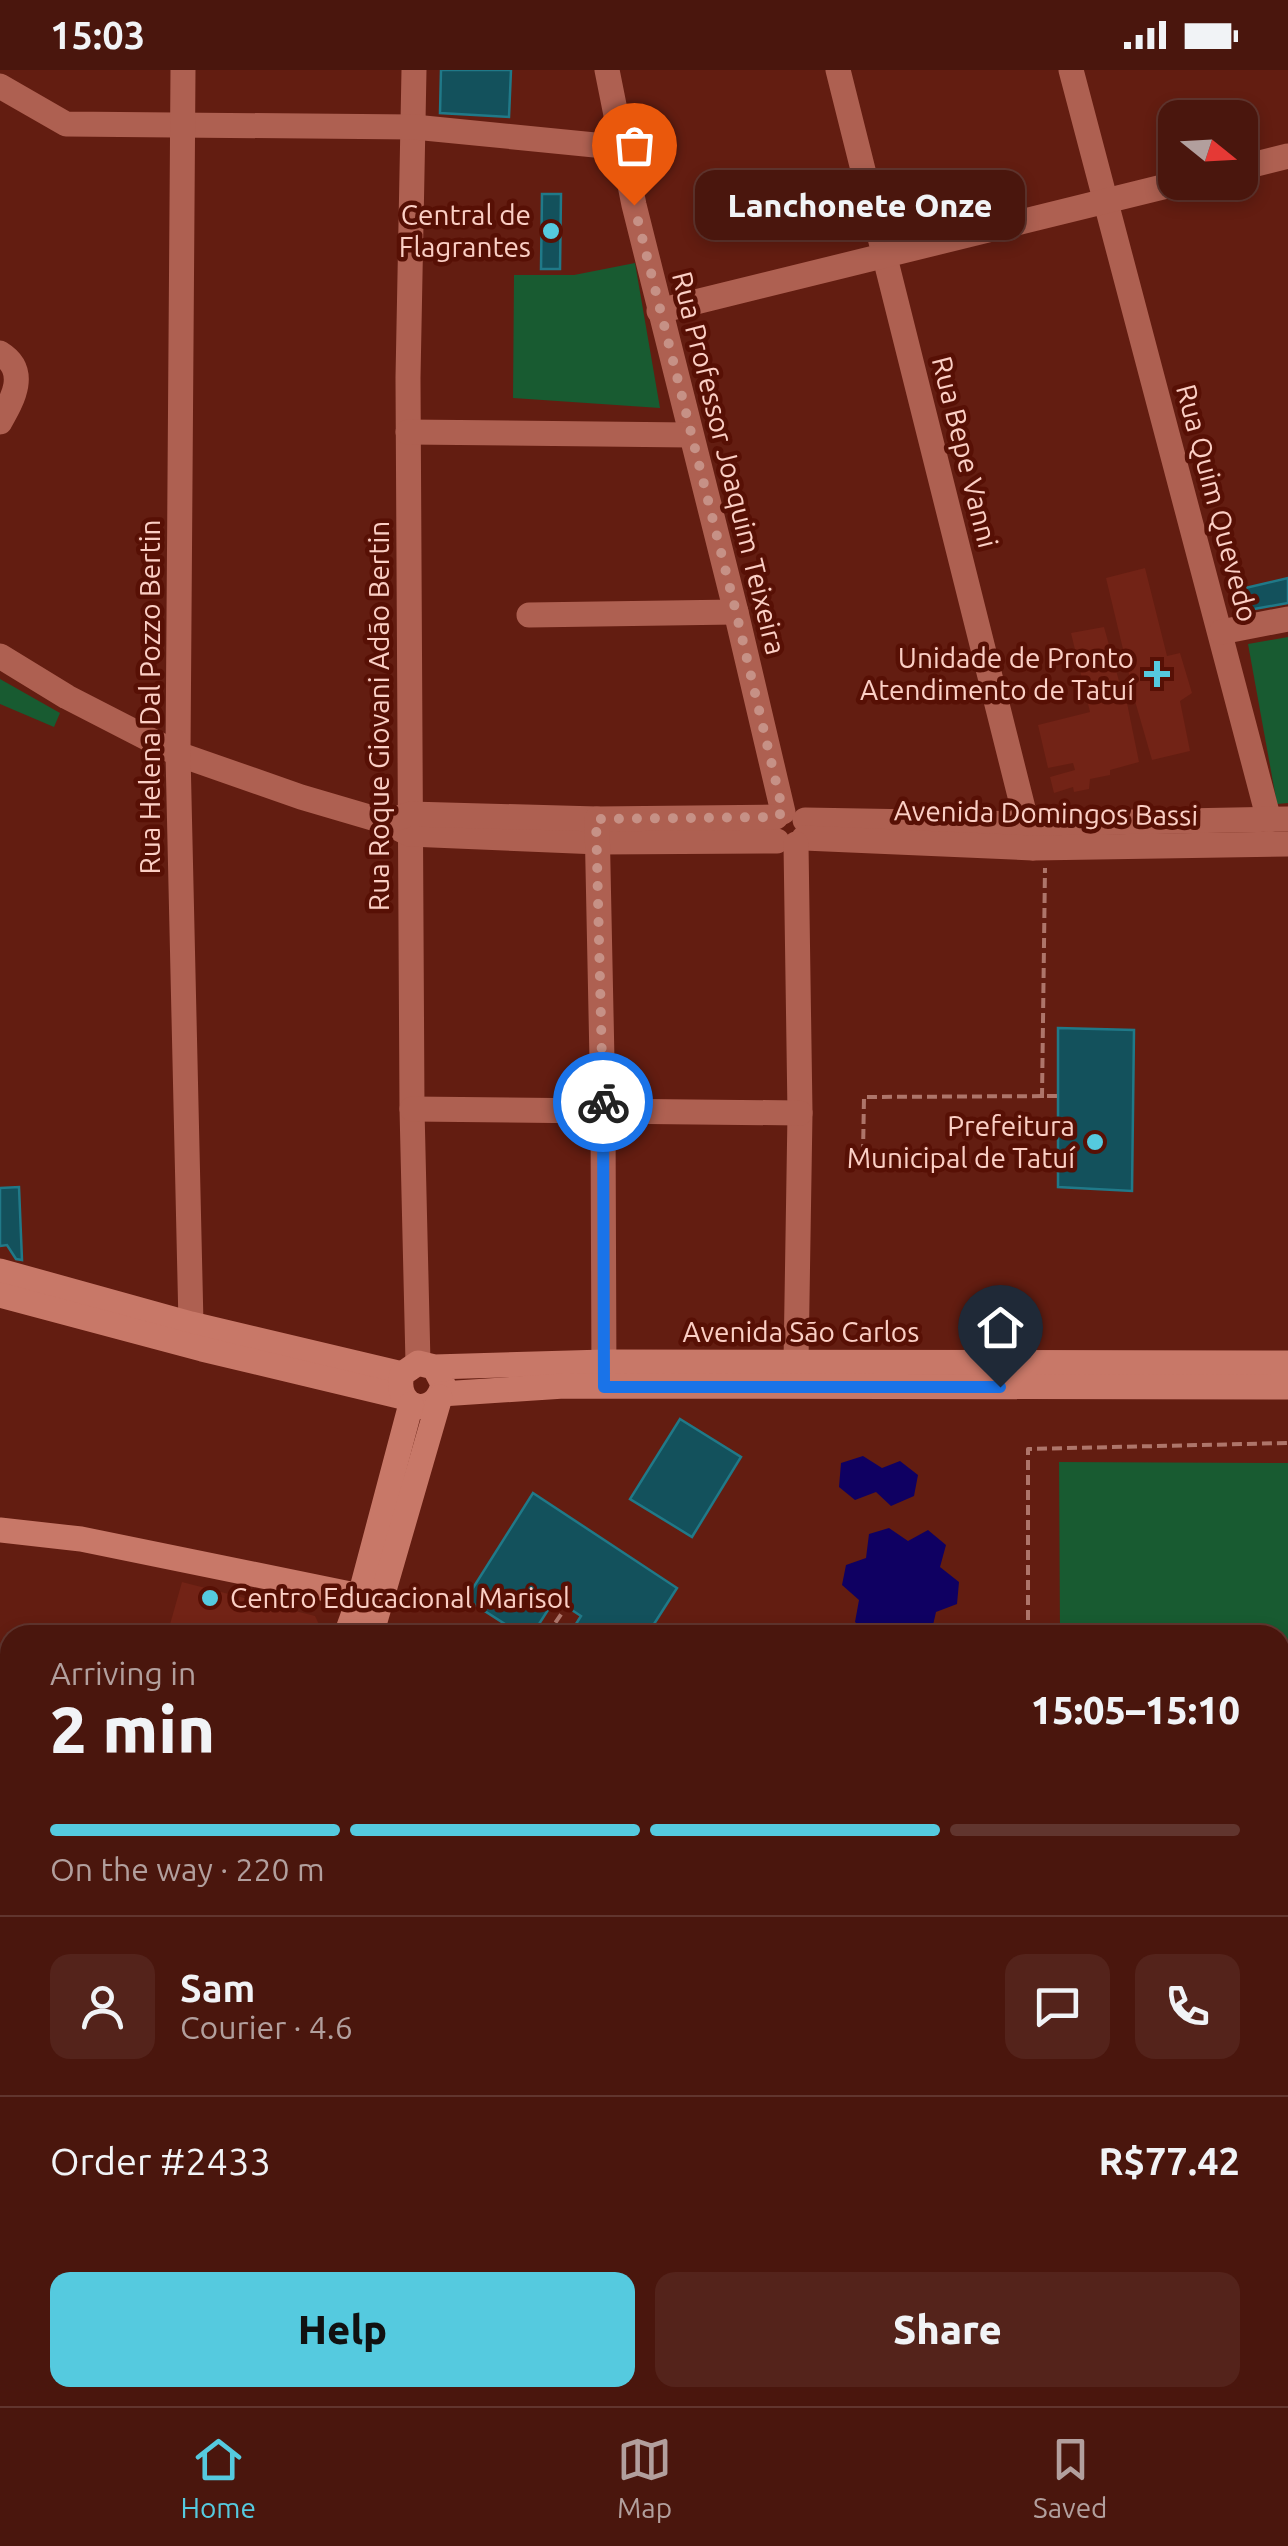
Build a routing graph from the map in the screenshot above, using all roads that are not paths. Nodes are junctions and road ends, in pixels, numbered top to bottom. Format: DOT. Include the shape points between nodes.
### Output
graph roads {
  1 [pos="183,70"];
  2 [pos="414,70"];
  3 [pos="607,70"];
  4 [pos="838,70"];
  5 [pos="1071,70"];
  6 [pos="0,86"];
  7 [pos="182,124"];
  8 [pos="414,128"];
  9 [pos="624,148"];
  10 [pos="1288,156"];
  11 [pos="1258,164"];
  12 [pos="1158,188"];
  13 [pos="1104,202"];
  14 [pos="884,256"];
  15 [pos="660,311"];
  16 [pos="0,353"];
  17 [pos="0,422"];
  18 [pos="408,432"];
  19 [pos="690,435"];
  20 [pos="736,612"];
  21 [pos="530,615"];
  22 [pos="1288,619"];
  23 [pos="1221,632"];
  24 [pos="0,656"];
  25 [pos="178,754"];
  26 [pos="1278,819"];
  27 [pos="402,823"];
  28 [pos="790,829"];
  29 [pos="598,831"];
  30 [pos="1036,840"];
  31 [pos="1288,844"];
  32 [pos="412,1109"];
  33 [pos="603,1109"];
  34 [pos="800,1112"];
  35 [pos="0,1271"];
  36 [pos="0,1295"];
  37 [pos="186,1334"];
  38 [pos="796,1362"];
  39 [pos="1288,1363"];
  40 [pos="604,1374"];
  41 [pos="414,1381"];
  42 [pos="1288,1388"];
  43 [pos="440,1396"];
  44 [pos="0,1530"];
  45 [pos="371,1600"];
  46 [pos="353,1625"];
  47 [pos="371,1625"];
  1 -- 7 [label="street, Rua Helena Dal Pozzo Bertin"];
  2 -- 8 [label="street, Rua Roque Giovani Adão Bertin"];
  3 -- 9 [label="street, Rua Professor Joaquim Teixeira"];
  4 -- 14 [label="street, Rua Bepe Vanni"];
  5 -- 13 [label="street, Rua Quim Quevedo"];
  6 -- 7 [label="street" via="66,124"];
  7 -- 8 [label="street"];
  7 -- 25 [label="street, Rua Helena Dal Pozzo Bertin"];
  8 -- 9 [label="street"];
  8 -- 18 [label="street, Rua Roque Giovani Adão Bertin"];
  9 -- 15 [label="street, Rua Professor Joaquim Teixeira"];
  10 -- 11 [label="street"];
  12 -- 13 [label="street"];
  13 -- 14 [label="street"];
  13 -- 23 [label="street, Rua Quim Quevedo"];
  14 -- 15 [label="street"];
  14 -- 30 [label="street, Rua Bepe Vanni"];
  15 -- 19 [label="street, Rua Professor Joaquim Teixeira"];
  16 -- 17 [label="street" via="18,377"];
  18 -- 19 [label="street"];
  18 -- 27 [label="street, Rua Roque Giovani Adão Bertin"];
  19 -- 20 [label="street, Rua Professor Joaquim Teixeira"];
  20 -- 21 [label="street"];
  20 -- 28 [label="street, Rua Professor Joaquim Teixeira"];
  22 -- 23 [label="street"];
  23 -- 26 [label="street, Rua Quim Quevedo"];
  24 -- 25 [label="street, Avenida Domingos Bassi"];
  25 -- 27 [label="street, Avenida Domingos Bassi"];
  25 -- 37 [label="street, Rua Helena Dal Pozzo Bertin"];
  26 -- 30 [label="street, Avenida Domingos Bassi"];
  27 -- 29 [label="street, Avenida Domingos Bassi"];
  27 -- 32 [label="street, Rua Roque Giovani Adão Bertin"];
  28 -- 29 [label="street, Avenida Domingos Bassi"];
  28 -- 30 [label="street, Avenida Domingos Bassi"];
  28 -- 34 [label="street, Rua Professor Joaquim Teixeira"];
  29 -- 33 [label="street"];
  30 -- 31 [label="street, Avenida Domingos Bassi"];
  32 -- 33 [label="street"];
  32 -- 41 [label="street, Rua Roque Giovani Adão Bertin"];
  33 -- 34 [label="street"];
  33 -- 40 [label="street"];
  34 -- 38 [label="street, Rua Professor Joaquim Teixeira"];
  35 -- 37 [label="main road, Avenida São Carlos"];
  36 -- 37 [label="main road, Avenida São Carlos"];
  37 -- 41 [label="main road, Avenida São Carlos"];
  38 -- 39 [label="main road, Avenida São Carlos"];
  38 -- 40 [label="main road, Avenida São Carlos"];
  40 -- 41 [label="main road, Avenida São Carlos"];
  40 -- 42 [label="main road, Avenida São Carlos"];
  40 -- 43 [label="main road, Avenida São Carlos"];
  41 -- 43 [label="main road, Avenida São Carlos" via="421,1407"];
  41 -- 45 [label="main road"];
  43 -- 45 [label="main road"];
  44 -- 45 [label="main road" via="81,1538"];
  45 -- 46 [label="main road"];
  45 -- 47 [label="main road"];
}
